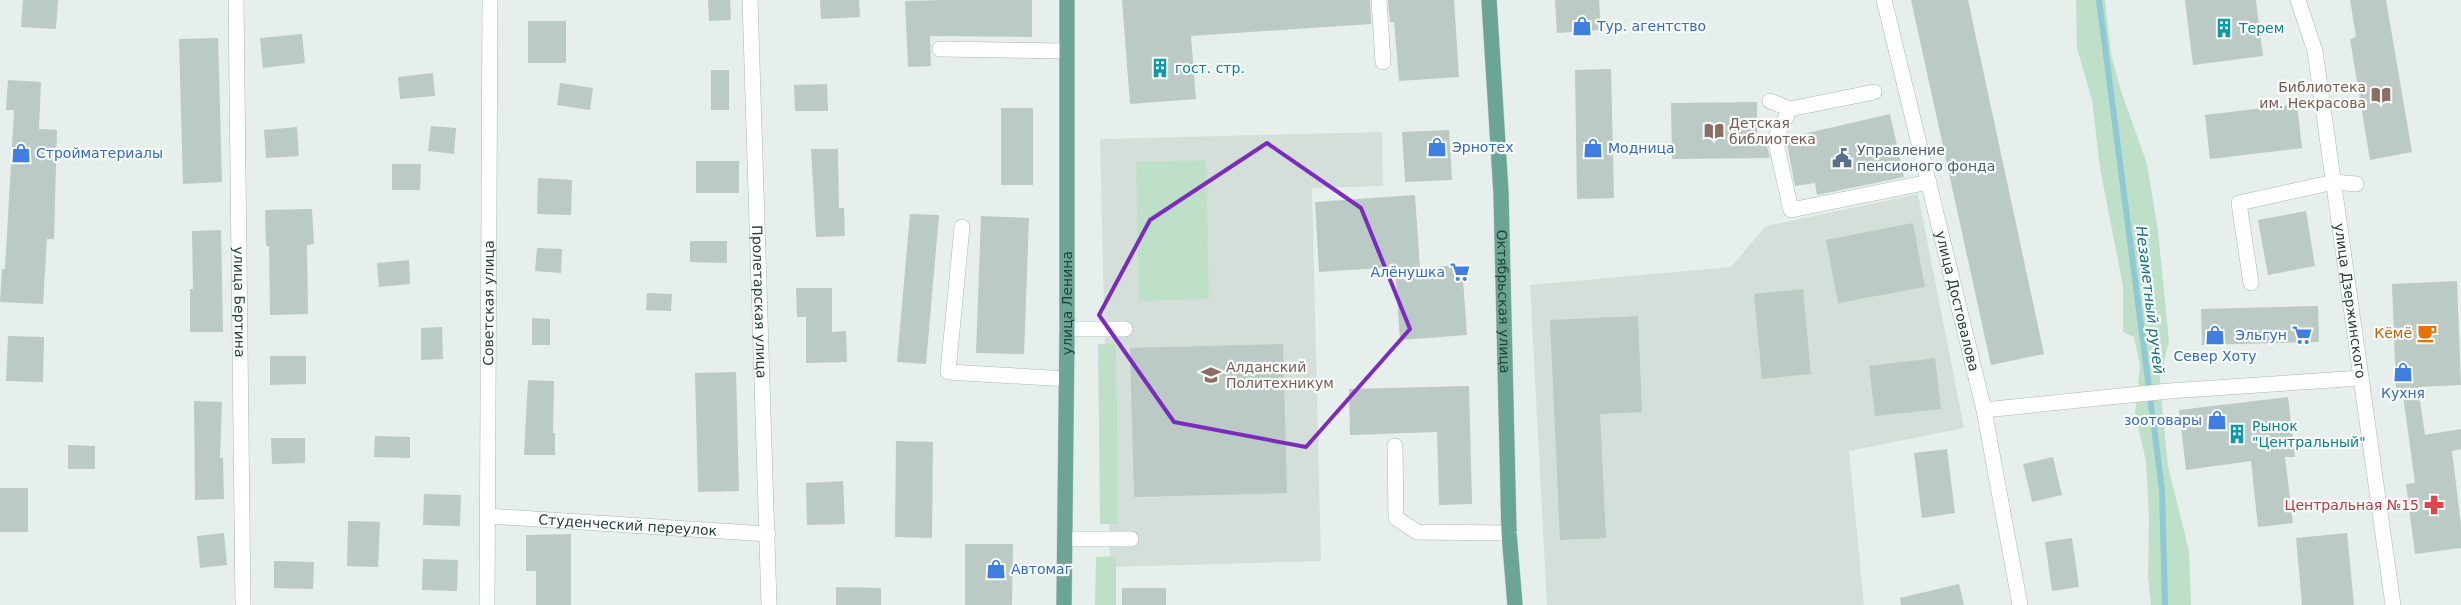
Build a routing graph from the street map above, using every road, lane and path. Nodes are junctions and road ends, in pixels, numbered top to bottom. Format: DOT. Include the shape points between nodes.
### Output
graph roads {
  1 [pos="236,0"];
  2 [pos="490,0"];
  3 [pos="750,0"];
  4 [pos="1067,0"];
  5 [pos="1379,0"];
  6 [pos="1489,0"];
  7 [pos="1884,0"];
  8 [pos="2298,0"];
  9 [pos="940,50"];
  10 [pos="1066,52"];
  11 [pos="1383,62"];
  12 [pos="1874,92"];
  13 [pos="1770,101"];
  14 [pos="1790,109"];
  15 [pos="1929,182"];
  16 [pos="2334,182"];
  17 [pos="2356,184"];
  18 [pos="962,227"];
  19 [pos="2251,283"];
  20 [pos="1067,329"];
  21 [pos="1125,329"];
  22 [pos="2361,378"];
  23 [pos="1067,379"];
  24 [pos="1984,410"];
  25 [pos="1395,446"];
  26 [pos="488,516"];
  27 [pos="1509,533"];
  28 [pos="768,534"];
  29 [pos="1065,539"];
  30 [pos="1131,539"];
  31 [pos="243,605"];
  32 [pos="487,605"];
  33 [pos="769,605"];
  34 [pos="1064,605"];
  35 [pos="1515,605"];
  36 [pos="2020,605"];
  37 [pos="2393,605"];
  1 -- 31 [label="street, улица Бертина"];
  2 -- 26 [label="street, Советская улица"];
  3 -- 28 [label="street, Пролетарская улица"];
  4 -- 10 [label="main road, улица Ленина"];
  5 -- 11 [label="street"];
  6 -- 27 [label="main road, Октябрьская улица" via="1501,193"];
  7 -- 15 [label="street, улица Достовалова"];
  8 -- 16 [label="street, улица Дзержинского" via="2315,51"];
  9 -- 10 [label="street"];
  10 -- 20 [label="main road, улица Ленина"];
  12 -- 14 [label="street"];
  13 -- 14 [label="street"];
  14 -- 15 [label="street" via="1775,139 1792,210"];
  15 -- 24 [label="street, улица Достовалова"];
  16 -- 17 [label="street"];
  16 -- 19 [label="street" via="2239,204"];
  16 -- 22 [label="street, улица Дзержинского"];
  18 -- 23 [label="street" via="948,372"];
  20 -- 21 [label="street"];
  20 -- 23 [label="main road, улица Ленина"];
  22 -- 24 [label="street" via="2169,391"];
  22 -- 37 [label="street, улица Дзержинского"];
  23 -- 29 [label="main road, улица Ленина"];
  24 -- 36 [label="street, улица Достовалова"];
  25 -- 27 [label="street" via="1396,518 1417,532"];
  26 -- 28 [label="street, Студенческий переулок"];
  26 -- 32 [label="street, Советская улица"];
  27 -- 35 [label="main road, Октябрьская улица"];
  28 -- 33 [label="street, Пролетарская улица"];
  29 -- 30 [label="street"];
  29 -- 34 [label="main road, улица Ленина"];
}
